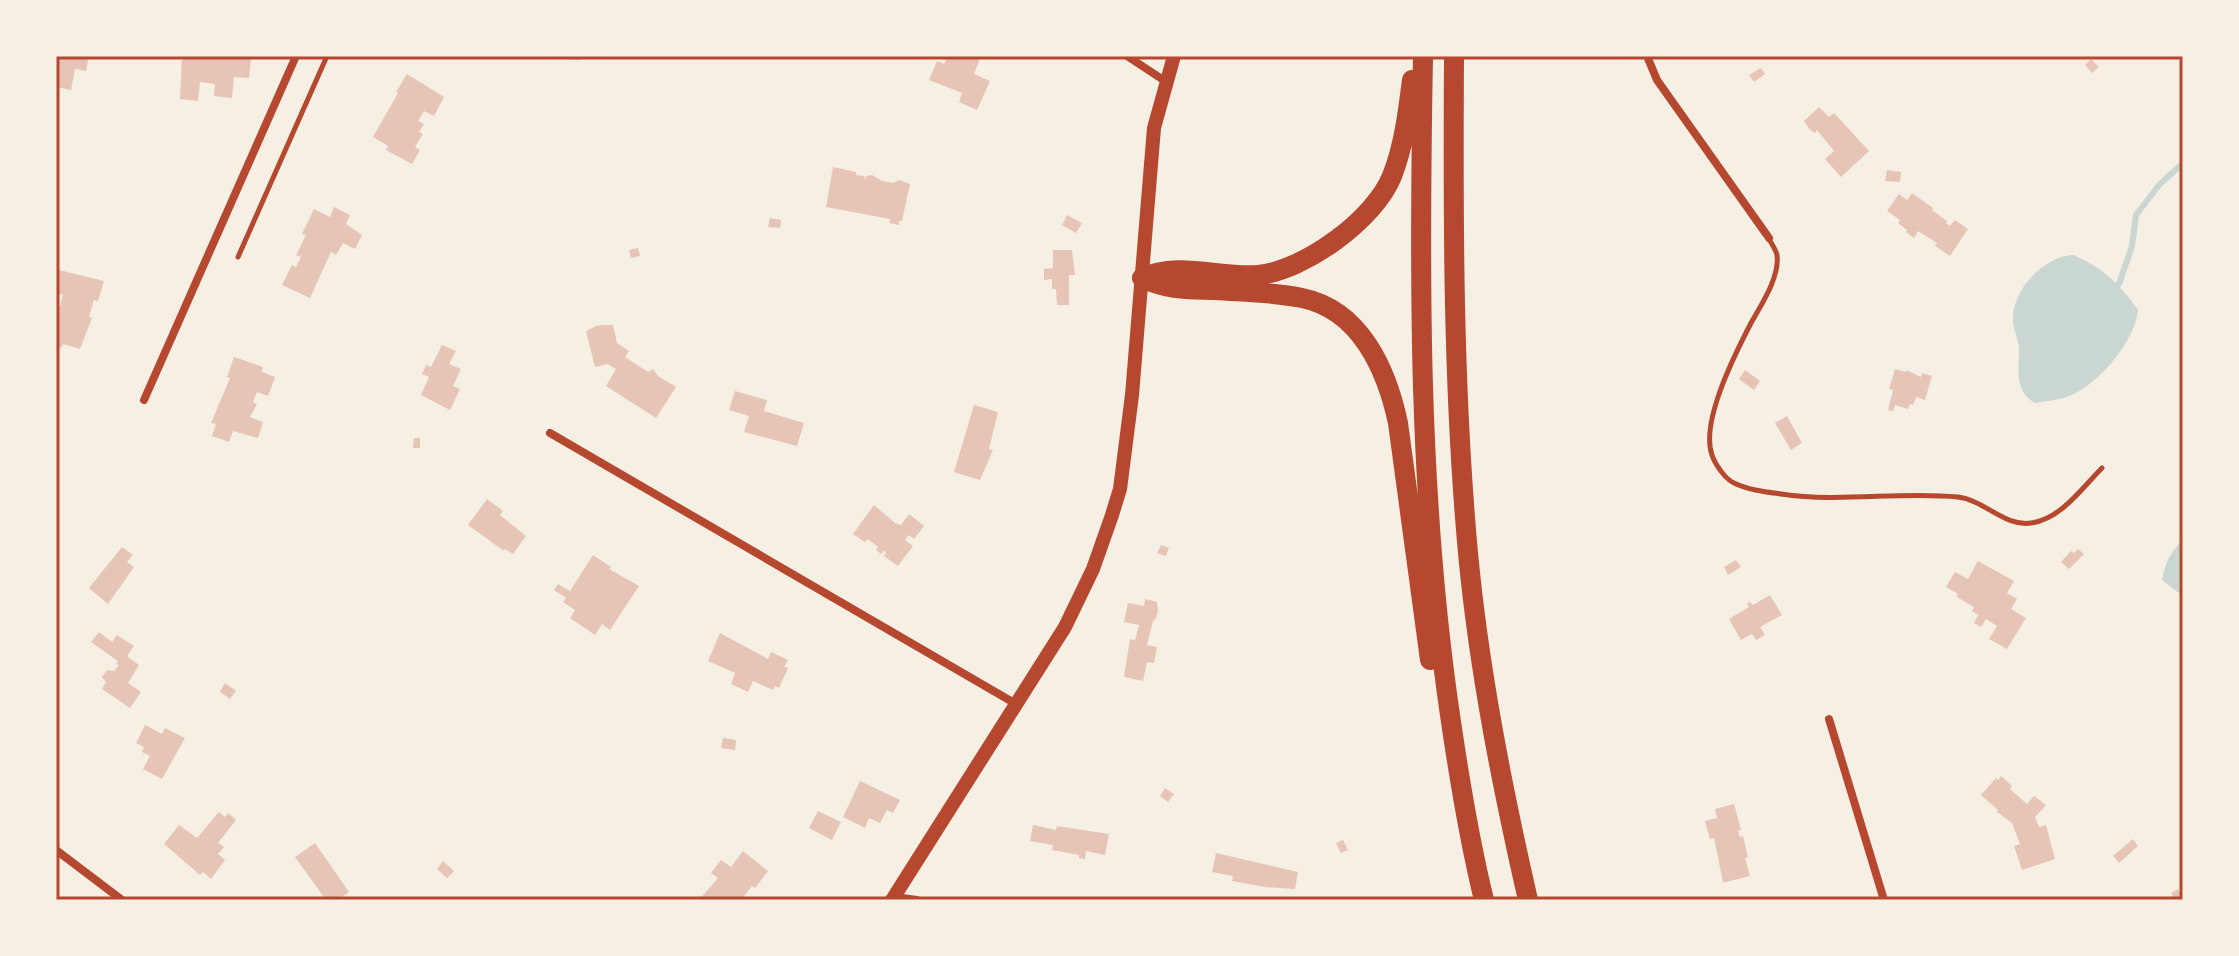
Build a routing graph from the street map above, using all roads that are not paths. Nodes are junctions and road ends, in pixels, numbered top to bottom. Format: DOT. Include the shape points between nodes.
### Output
graph roads {
  1 [pos="296,56"];
  2 [pos="327,56"];
  3 [pos="1127,56"];
  4 [pos="1174,56"];
  5 [pos="1414,56"];
  6 [pos="1423,56"];
  7 [pos="1454,56"];
  8 [pos="1647,56"];
  9 [pos="1165,81"];
  10 [pos="1769,238"];
  11 [pos="238,257"];
  12 [pos="1142,278"];
  13 [pos="144,400"];
  14 [pos="550,433"];
  15 [pos="2102,468"];
  16 [pos="1016,704"];
  17 [pos="1829,719"];
  18 [pos="56,850"];
  19 [pos="1476,869"];
  20 [pos="893,898"];
  21 [pos="122,900"];
  22 [pos="917,900"];
  23 [pos="1484,900"];
  24 [pos="1528,900"];
  25 [pos="1884,900"];
  1 -- 13 [label="street"];
  2 -- 11 [label="lane"];
  3 -- 9 [label="street"];
  4 -- 9 [label="main road"];
  5 -- 12 [label="highway" via="1392,178 1365,216 1334,242 1295,265 1259,275 1174,271"];
  6 -- 19 [label="highway" via="1420,272 1426,492 1443,666"];
  7 -- 24 [label="highway" via="1453,299 1468,555 1496,741"];
  8 -- 10 [label="street" via="1657,80"];
  9 -- 12 [label="main road" via="1154,128"];
  10 -- 15 [label="lane" via="1777,255 1775,273 1711,421 1712,456 1731,482 1828,499 1959,497 2029,524 2064,507"];
  12 -- 16 [label="main road" via="1120,489 1071,615"];
  12 -- 19 [label="highway" via="1173,288 1305,298 1343,319 1382,366 1398,423 1438,710"];
  14 -- 16 [label="street"];
  16 -- 20 [label="main road"];
  17 -- 25 [label="street"];
  18 -- 21 [label="street"];
  19 -- 23 [label="highway"];
  20 -- 22 [label="street"];
}
